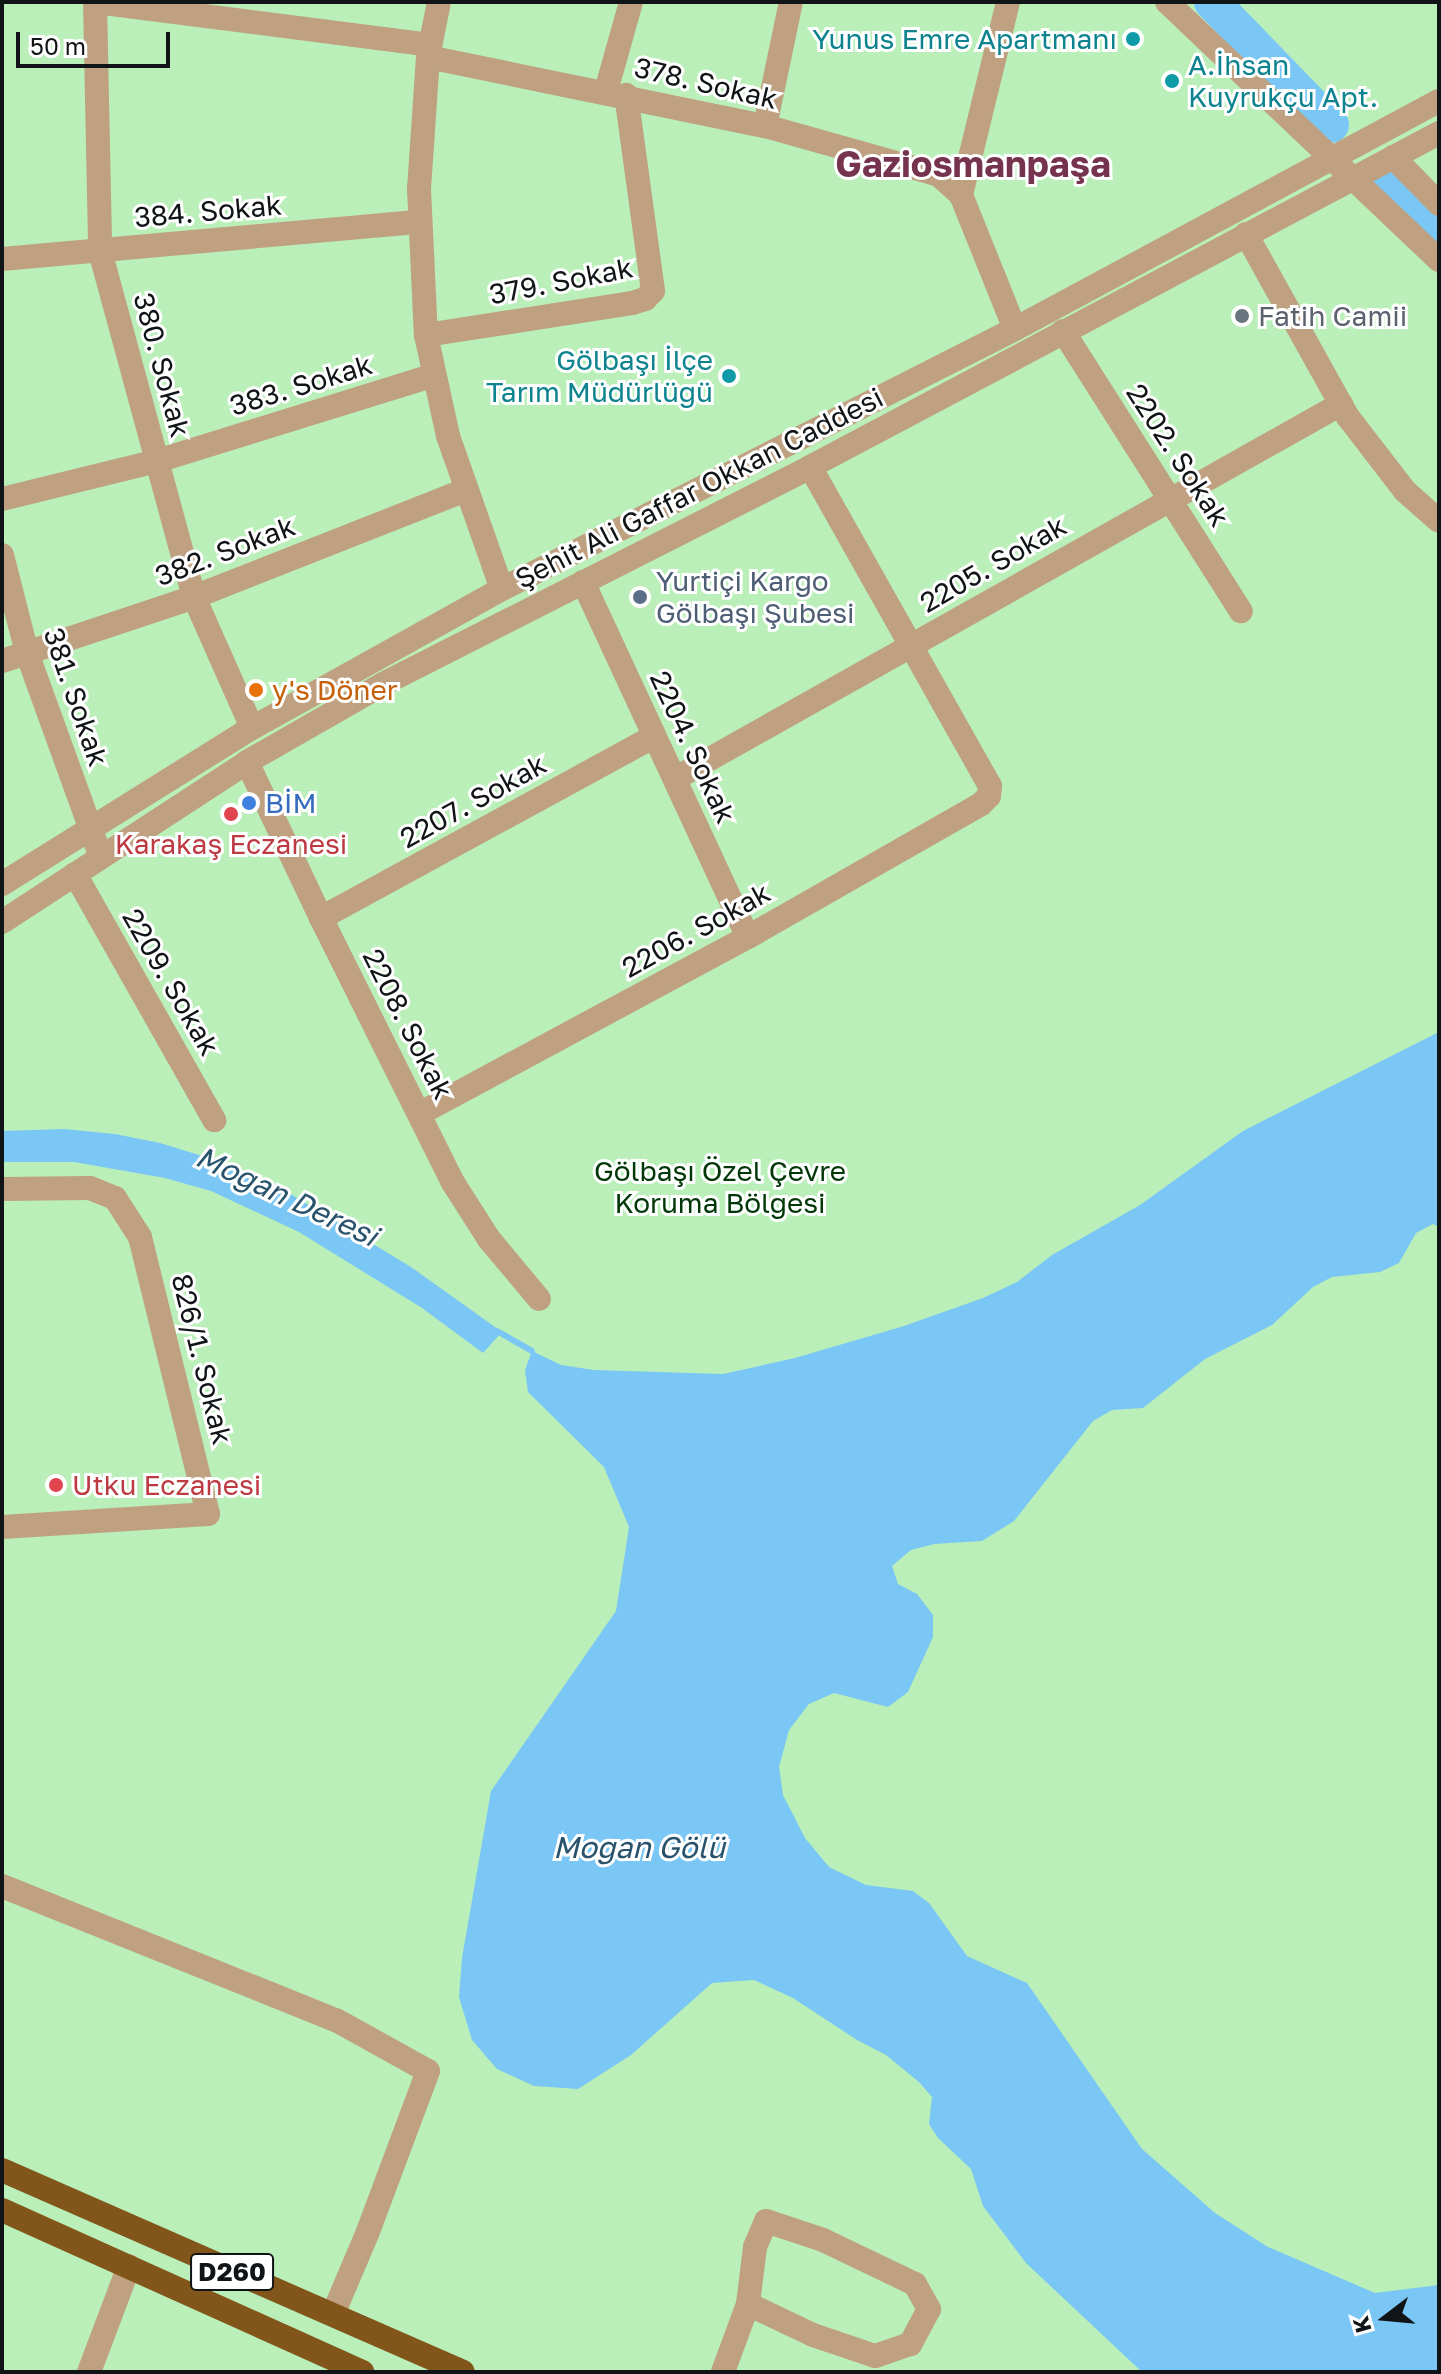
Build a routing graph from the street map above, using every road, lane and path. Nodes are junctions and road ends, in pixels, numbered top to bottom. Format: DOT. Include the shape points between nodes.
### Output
graph roads {
  1 [pos="95,2"];
  2 [pos="439,2"];
  3 [pos="631,2"];
  4 [pos="791,2"];
  5 [pos="1008,2"];
  6 [pos="1167,2"];
  7 [pos="429,51"];
  8 [pos="616,93"];
  9 [pos="1439,101"];
  10 [pos="765,126"];
  11 [pos="1439,133"];
  12 [pos="1393,157"];
  13 [pos="1331,160"];
  14 [pos="1352,179"];
  15 [pos="961,195"];
  16 [pos="1439,204"];
  17 [pos="419,222"];
  18 [pos="1246,234"];
  19 [pos="100,251"];
  20 [pos="2,259"];
  21 [pos="1439,260"];
  22 [pos="1015,329"];
  23 [pos="1063,331"];
  24 [pos="426,335"];
  25 [pos="432,376"];
  26 [pos="1341,404"];
  27 [pos="157,461"];
  28 [pos="810,467"];
  29 [pos="466,490"];
  30 [pos="1170,498"];
  31 [pos="2,499"];
  32 [pos="1439,521"];
  33 [pos="2,555"];
  34 [pos="583,582"];
  35 [pos="502,589"];
  36 [pos="194,597"];
  37 [pos="1241,611"];
  38 [pos="911,646"];
  39 [pos="27,653"];
  40 [pos="2,661"];
  41 [pos="252,728"];
  42 [pos="653,737"];
  43 [pos="247,762"];
  44 [pos="676,778"];
  45 [pos="91,829"];
  46 [pos="101,857"];
  47 [pos="75,874"];
  48 [pos="2,884"];
  49 [pos="321,918"];
  50 [pos="2,922"];
  51 [pos="748,937"];
  52 [pos="419,1114"];
  53 [pos="214,1120"];
  54 [pos="2,1189"];
  55 [pos="539,1299"];
  56 [pos="2,1527"];
  57 [pos="2,1886"];
  58 [pos="2,2170"];
  59 [pos="2,2210"];
  60 [pos="129,2266"];
  61 [pos="748,2304"];
  62 [pos="333,2314"];
  63 [pos="89,2372"];
  64 [pos="362,2372"];
  65 [pos="463,2372"];
  66 [pos="723,2372"];
  1 -- 7 [label="street, 378. Sokak"];
  1 -- 19 [label="street, 380. Sokak"];
  2 -- 7 [label="street"];
  3 -- 8 [label="street"];
  4 -- 10 [label="street"];
  5 -- 15 [label="street"];
  6 -- 13 [label="street"];
  7 -- 8 [label="street, 378. Sokak"];
  7 -- 17 [label="street"];
  8 -- 10 [label="street, 378. Sokak"];
  8 -- 24 [label="street, 379. Sokak" via="653,291 632,303"];
  9 -- 13 [label="street, Şehit Ali Gaffar Okkan Caddesi"];
  10 -- 15 [label="street, 378. Sokak" via="939,175"];
  11 -- 12 [label="street, Şehit Ali Gaffar Okkan Caddesi"];
  12 -- 14 [label="street, Şehit Ali Gaffar Okkan Caddesi"];
  12 -- 16 [label="street"];
  13 -- 14 [label="street"];
  13 -- 22 [label="street, Şehit Ali Gaffar Okkan Caddesi"];
  14 -- 18 [label="street, Şehit Ali Gaffar Okkan Caddesi"];
  14 -- 21 [label="street"];
  15 -- 22 [label="street"];
  17 -- 19 [label="street, 384. Sokak"];
  17 -- 24 [label="street"];
  18 -- 23 [label="street, Şehit Ali Gaffar Okkan Caddesi"];
  18 -- 26 [label="street"];
  19 -- 20 [label="street, 384. Sokak"];
  19 -- 27 [label="street, 380. Sokak"];
  22 -- 35 [label="street, Şehit Ali Gaffar Okkan Caddesi"];
  23 -- 28 [label="street, Şehit Ali Gaffar Okkan Caddesi"];
  23 -- 30 [label="street, 2202. Sokak"];
  24 -- 25 [label="street"];
  25 -- 27 [label="street, 383. Sokak"];
  25 -- 29 [label="street"];
  26 -- 30 [label="street, 2205. Sokak"];
  26 -- 32 [label="street" via="1405,491"];
  27 -- 31 [label="street, 383. Sokak"];
  27 -- 36 [label="street, 380. Sokak"];
  28 -- 34 [label="street, Şehit Ali Gaffar Okkan Caddesi"];
  28 -- 38 [label="street"];
  29 -- 35 [label="street"];
  29 -- 36 [label="street, 382. Sokak"];
  30 -- 37 [label="street, 2202. Sokak"];
  30 -- 38 [label="street, 2205. Sokak"];
  33 -- 39 [label="street, 381. Sokak"];
  34 -- 42 [label="street, 2204. Sokak"];
  34 -- 43 [label="street, Şehit Ali Gaffar Okkan Caddesi" via="383,684"];
  35 -- 41 [label="street, Şehit Ali Gaffar Okkan Caddesi"];
  36 -- 39 [label="street, 382. Sokak"];
  36 -- 41 [label="street, 380. Sokak"];
  38 -- 44 [label="street, 2205. Sokak"];
  38 -- 51 [label="street, 2206. Sokak" via="990,786 989,796"];
  39 -- 40 [label="street, 382. Sokak"];
  39 -- 45 [label="street, 381. Sokak"];
  41 -- 45 [label="street, Şehit Ali Gaffar Okkan Caddesi"];
  42 -- 44 [label="street, 2204. Sokak"];
  42 -- 49 [label="street, 2207. Sokak"];
  43 -- 46 [label="street, Şehit Ali Gaffar Okkan Caddesi"];
  43 -- 49 [label="street, 2208. Sokak"];
  44 -- 51 [label="street, 2204. Sokak"];
  45 -- 46 [label="street, 381. Sokak"];
  45 -- 48 [label="street, Şehit Ali Gaffar Okkan Caddesi"];
  46 -- 47 [label="street, Şehit Ali Gaffar Okkan Caddesi"];
  47 -- 50 [label="street, Şehit Ali Gaffar Okkan Caddesi"];
  47 -- 53 [label="street, 2209. Sokak"];
  49 -- 52 [label="street, 2208. Sokak"];
  51 -- 52 [label="street, 2206. Sokak"];
  52 -- 55 [label="street, 2208. Sokak" via="478,1224"];
  54 -- 56 [label="street, 826/1. Sokak" via="90,1188 115,1198 140,1237 208,1514"];
  57 -- 62 [label="street" via="336,2020 428,2071"];
  58 -- 62 [label="highway, D260"];
  59 -- 60 [label="highway, D260"];
  60 -- 63 [label="street"];
  60 -- 64 [label="highway, D260"];
  61 -- 61 [label="street" via="755,2247 766,2221 823,2240 915,2284 929,2309 910,2344 875,2356 813,2335"];
  61 -- 66 [label="street"];
  62 -- 65 [label="highway, D260"];
}
